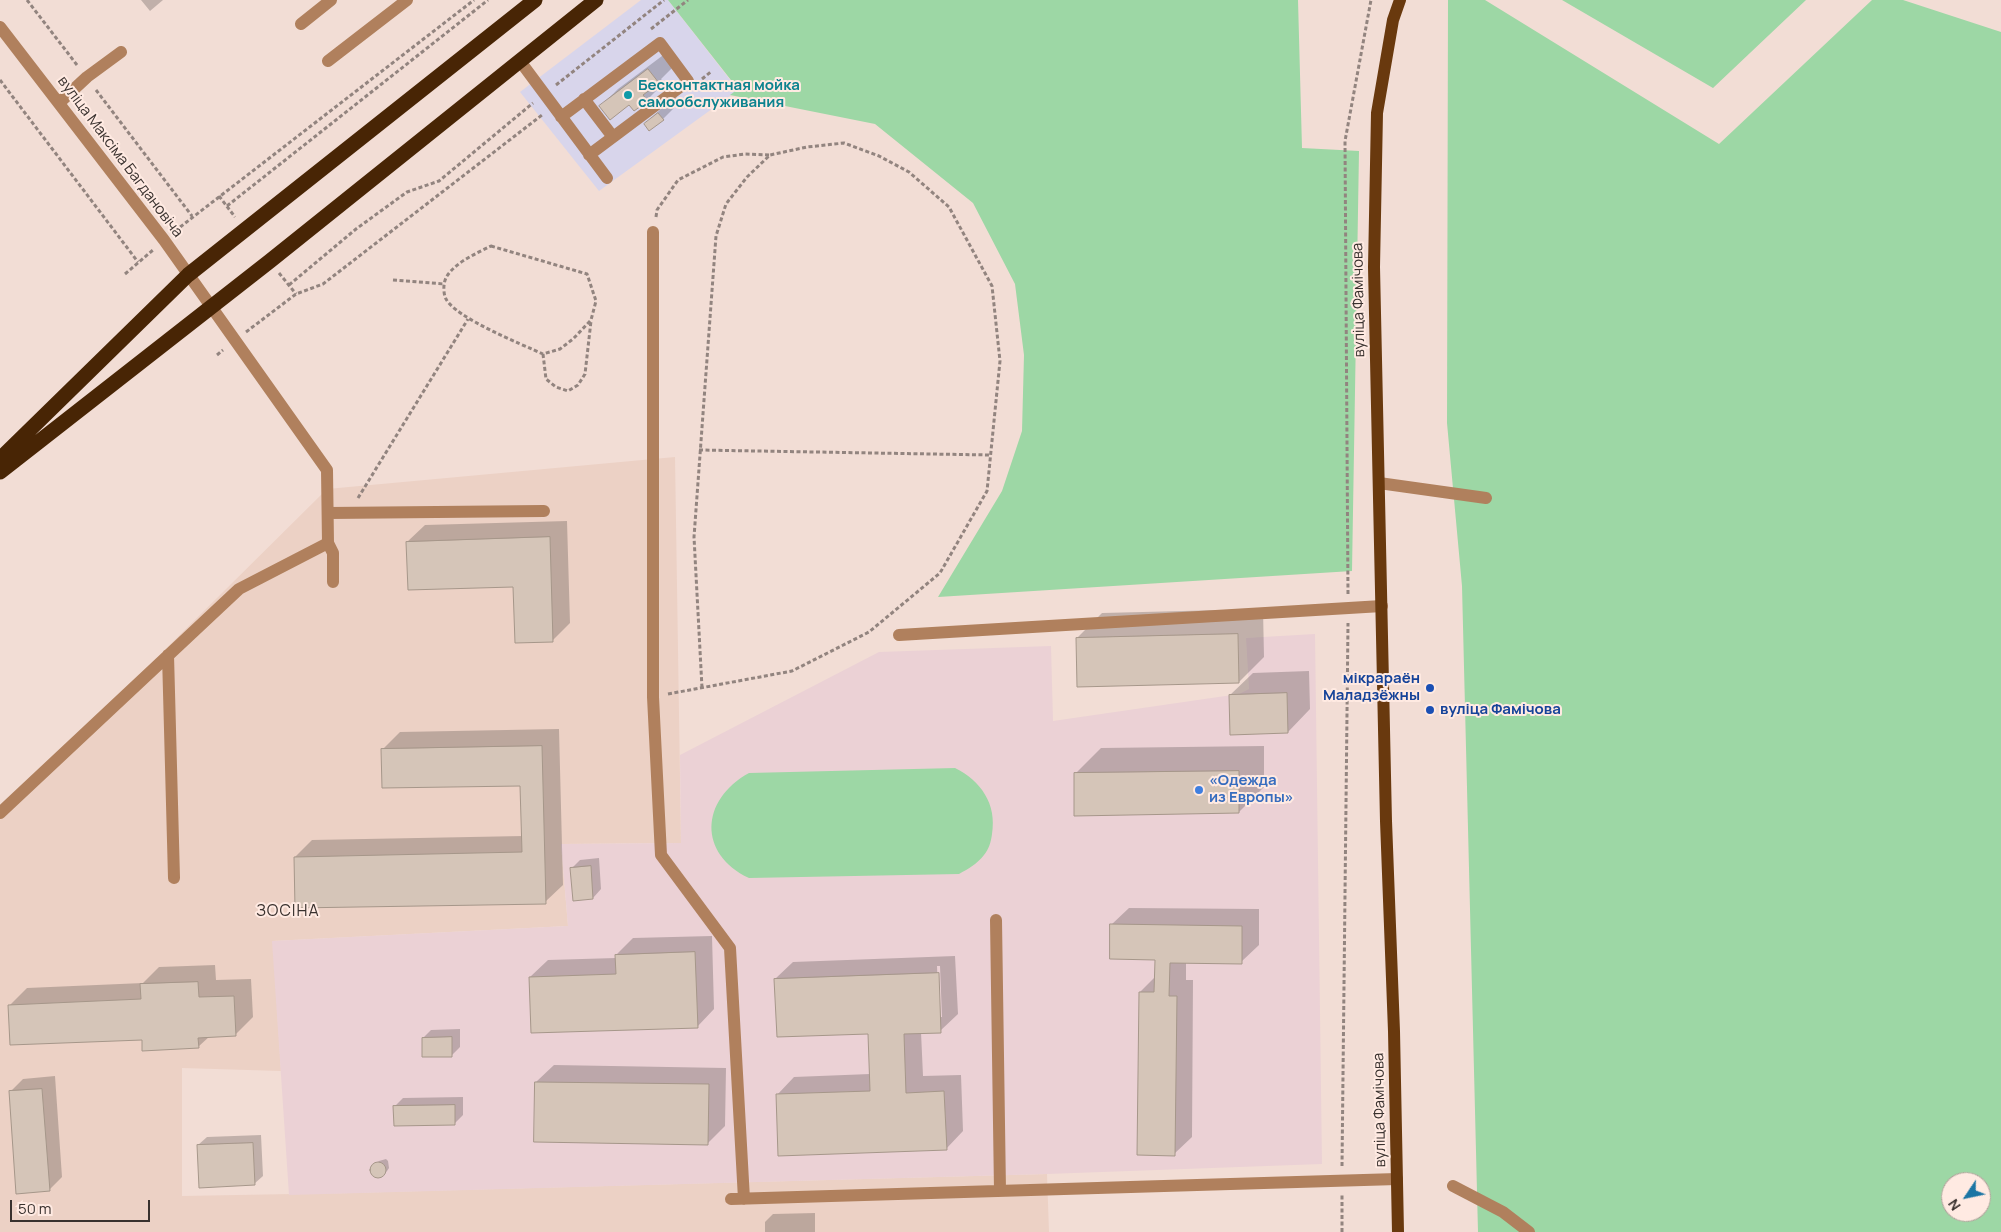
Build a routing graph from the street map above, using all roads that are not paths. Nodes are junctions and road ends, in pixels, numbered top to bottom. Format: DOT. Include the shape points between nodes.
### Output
graph roads {
  1 [pos="331,0"];
  2 [pos="407,0"];
  3 [pos="535,0"];
  4 [pos="596,0"];
  5 [pos="1400,0"];
  6 [pos="301,24"];
  7 [pos="0,27"];
  8 [pos="120,52"];
  9 [pos="328,61"];
  10 [pos="520,61"];
  11 [pos="584,99"];
  12 [pos="59,103"];
  13 [pos="557,112"];
  14 [pos="613,137"];
  15 [pos="589,154"];
  16 [pos="606,178"];
  17 [pos="653,232"];
  18 [pos="188,275"];
  19 [pos="212,307"];
  20 [pos="0,459"];
  21 [pos="0,472"];
  22 [pos="1379,483"];
  23 [pos="1486,498"];
  24 [pos="544,511"];
  25 [pos="329,513"];
  26 [pos="328,543"];
  27 [pos="333,582"];
  28 [pos="1382,606"];
  29 [pos="899,635"];
  30 [pos="168,655"];
  31 [pos="0,813"];
  32 [pos="174,878"];
  33 [pos="996,920"];
  34 [pos="1397,1179"];
  35 [pos="1453,1186"];
  36 [pos="1000,1191"];
  37 [pos="1398,1232"];
  38 [pos="1530,1232"];
  1 -- 6 [label="street"];
  2 -- 9 [label="street"];
  3 -- 18 [label="highway"];
  4 -- 10 [label="highway"];
  5 -- 22 [label="main road, вуліца Фамічова" via="1393,20 1377,113 1374,267"];
  7 -- 12 [label="street, вуліца Максіма Багдановіча"];
  8 -- 12 [label="street"];
  10 -- 13 [label="street"];
  10 -- 19 [label="highway"];
  11 -- 13 [label="street"];
  11 -- 14 [label="street"];
  11 -- 14 [label="street" via="660,43 688,81"];
  12 -- 18 [label="street, вуліца Максіма Багдановіча"];
  13 -- 15 [label="street"];
  14 -- 15 [label="street"];
  15 -- 16 [label="street"];
  17 -- 36 [label="street" via="653,697 661,855 730,948 737,1199"];
  18 -- 19 [label="street, вуліца Максіма Багдановіча"];
  18 -- 20 [label="highway"];
  19 -- 21 [label="highway"];
  19 -- 25 [label="street, вуліца Максіма Багдановіча" via="328,470"];
  22 -- 23 [label="street"];
  22 -- 28 [label="main road, вуліца Фамічова"];
  24 -- 25 [label="street"];
  25 -- 26 [label="street, вуліца Максіма Багдановіча"];
  26 -- 27 [label="street, вуліца Максіма Багдановіча" via="333,553"];
  26 -- 30 [label="street" via="239,589"];
  28 -- 29 [label="street"];
  28 -- 34 [label="main road, вуліца Фамічова"];
  30 -- 31 [label="street"];
  30 -- 32 [label="street"];
  33 -- 36 [label="street"];
  34 -- 36 [label="street"];
  34 -- 37 [label="main road, вуліца Фамічова"];
  35 -- 38 [label="street" via="1503,1212"];
}
